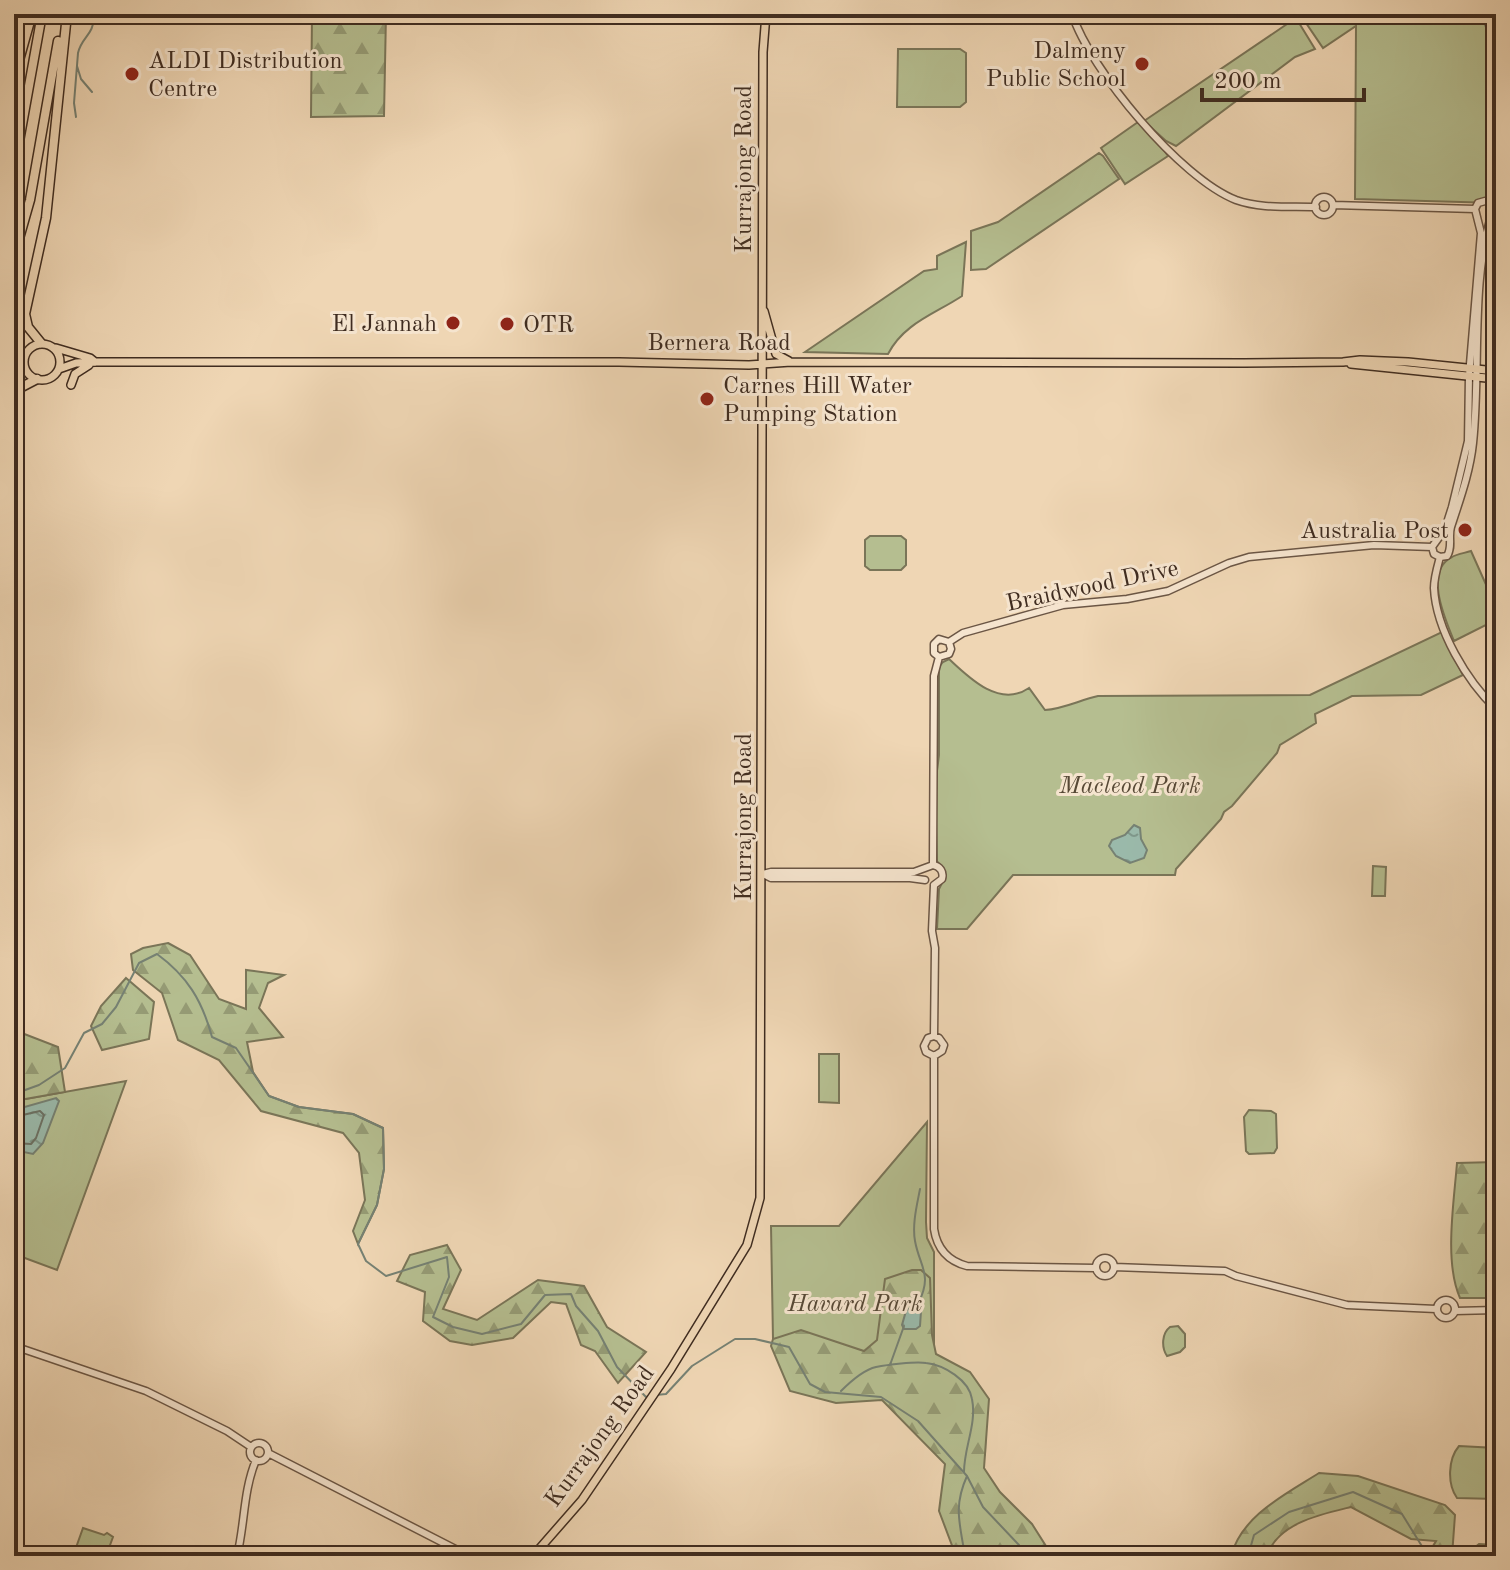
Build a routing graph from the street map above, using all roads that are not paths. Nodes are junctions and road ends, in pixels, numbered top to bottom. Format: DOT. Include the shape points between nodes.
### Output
graph roads {
  1 [pos="32,14"];
  2 [pos="42,14"];
  3 [pos="64,14"];
  4 [pos="766,14"];
  5 [pos="1072,14"];
  6 [pos="14,78"];
  7 [pos="14,169"];
  8 [pos="1333,205"];
  9 [pos="1316,207"];
  10 [pos="1495,210"];
  11 [pos="1477,213"];
  12 [pos="1489,218"];
  13 [pos="14,256"];
  14 [pos="762,307"];
  15 [pos="41,343"];
  16 [pos="54,348"];
  17 [pos="29,350"];
  18 [pos="14,357"];
  19 [pos="791,362"];
  20 [pos="92,364"];
  21 [pos="762,364"];
  22 [pos="14,367"];
  23 [pos="59,369"];
  24 [pos="1496,371"];
  25 [pos="1472,373"];
  26 [pos="33,376"];
  27 [pos="1496,379"];
  28 [pos="71,385"];
  29 [pos="14,391"];
  30 [pos="1439,540"];
  31 [pos="1449,543"];
  32 [pos="1432,547"];
  33 [pos="1440,557"];
  34 [pos="949,642"];
  35 [pos="939,657"];
  36 [pos="1496,709"];
  37 [pos="929,867"];
  38 [pos="763,874"];
  39 [pos="925,880"];
  40 [pos="934,885"];
  41 [pos="934,1036"];
  42 [pos="934,1056"];
  43 [pos="1114,1267"];
  44 [pos="1095,1268"];
  45 [pos="1436,1309"];
  46 [pos="1496,1310"];
  47 [pos="1455,1311"];
  48 [pos="14,1346"];
  49 [pos="251,1447"];
  50 [pos="268,1453"];
  51 [pos="256,1460"];
  52 [pos="532,1555"];
  53 [pos="237,1556"];
  54 [pos="469,1556"];
  1 -- 6 [label="highway"];
  2 -- 7 [label="highway"];
  3 -- 13 [label="highway" via="30,200"];
  3 -- 15 [label="highway" via="44,230 25,314"];
  4 -- 14 [label="main road, Kurrajong Road"];
  5 -- 9 [label="street" via="1133,112 1174,157 1243,202"];
  8 -- 9 [label="street" via="1324,214"];
  8 -- 9 [label="street" via="1324,197"];
  8 -- 11 [label="street"];
  10 -- 11 [label="street" via="1485,201 1478,203"];
  10 -- 12 [label="street"];
  11 -- 12 [label="street"];
  11 -- 25 [label="street" via="1481,233"];
  12 -- 25 [label="street"];
  14 -- 19 [label="main road" via="776,354"];
  14 -- 21 [label="main road, Kurrajong Road"];
  15 -- 16 [label="main road"];
  15 -- 17 [label="main road"];
  16 -- 20 [label="main road, Bernera Road" via="90,358"];
  16 -- 23 [label="main road"];
  17 -- 18 [label="main road"];
  17 -- 26 [label="main road" via="24,359"];
  19 -- 21 [label="main road, Bernera Road"];
  19 -- 25 [label="main road, Bernera Road" via="1343,362"];
  20 -- 21 [label="main road, Bernera Road"];
  20 -- 23 [label="main road, Bernera Road"];
  20 -- 28 [label="main road" via="75,375"];
  21 -- 38 [label="main road, Kurrajong Road"];
  22 -- 26 [label="main road"];
  23 -- 26 [label="main road" via="49,379"];
  24 -- 25 [label="main road, Bernera Road"];
  25 -- 27 [label="main road, Bernera Road"];
  25 -- 30 [label="street" via="1468,441"];
  25 -- 31 [label="street" via="1472,448"];
  26 -- 29 [label="highway"];
  30 -- 31 [label="street"];
  30 -- 32 [label="street"];
  31 -- 33 [label="street" via="1449,554"];
  32 -- 33 [label="street"];
  32 -- 34 [label="street, Braidwood Drive" via="1374,545 1249,557 1168,591 1063,605 963,633"];
  33 -- 36 [label="street" via="1434,587 1444,626 1467,676"];
  34 -- 35 [label="street" via="949,654"];
  34 -- 35 [label="street" via="935,642"];
  35 -- 37 [label="street" via="934,676"];
  37 -- 38 [label="street" via="914,872"];
  37 -- 39 [label="street"];
  37 -- 40 [label="street" via="943,873"];
  38 -- 39 [label="street"];
  38 -- 52 [label="main road, Kurrajong Road" via="758,1210 742,1253 638,1421 582,1500"];
  39 -- 40 [label="street"];
  40 -- 41 [label="street"];
  41 -- 42 [label="street" via="944,1045"];
  41 -- 42 [label="street" via="924,1046"];
  42 -- 44 [label="street" via="934,1229 942,1250 967,1266"];
  43 -- 44 [label="street" via="1105,1276"];
  43 -- 44 [label="street" via="1105,1258"];
  43 -- 45 [label="street" via="1225,1271 1347,1305"];
  45 -- 47 [label="street" via="1446,1319"];
  45 -- 47 [label="street" via="1446,1300"];
  46 -- 47 [label="street"];
  48 -- 49 [label="street" via="146,1391"];
  49 -- 50 [label="street" via="263,1443"];
  49 -- 51 [label="street"];
  50 -- 51 [label="street" via="264,1460"];
  50 -- 54 [label="street"];
  51 -- 53 [label="street"];
}
